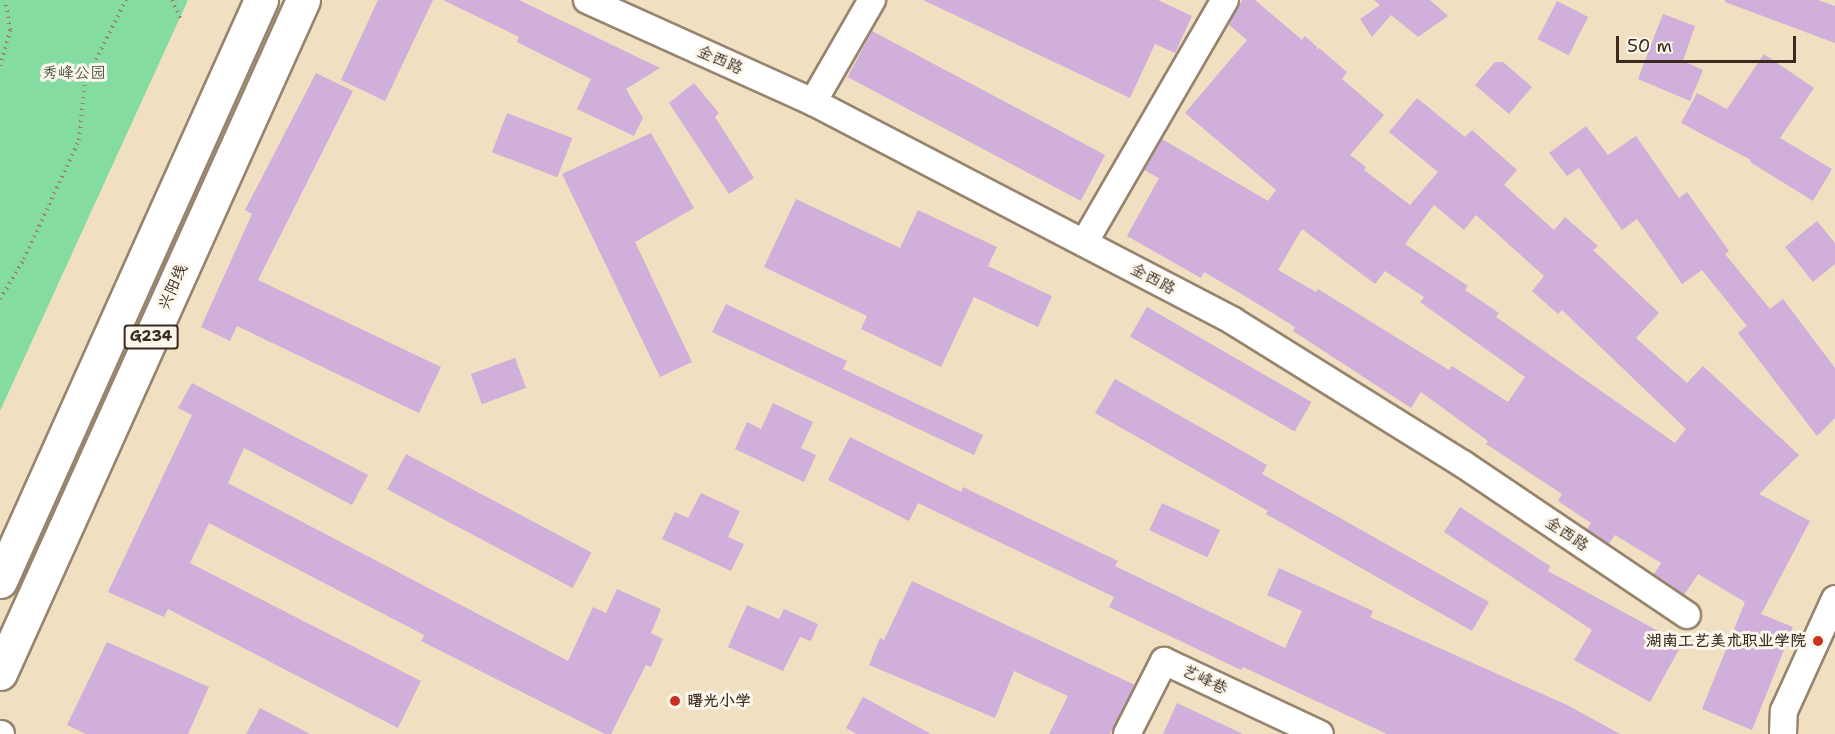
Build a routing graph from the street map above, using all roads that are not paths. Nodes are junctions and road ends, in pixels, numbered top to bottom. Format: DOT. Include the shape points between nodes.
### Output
graph roads {
  1 [pos="261,0"];
  2 [pos="303,0"];
  3 [pos="587,0"];
  4 [pos="872,0"];
  5 [pos="1225,0"];
  6 [pos="813,102"];
  7 [pos="1084,243"];
  8 [pos="0,581"];
  9 [pos="1835,599"];
  10 [pos="1687,615"];
  11 [pos="0,673"];
  12 [pos="1127,734"];
  13 [pos="1320,734"];
  14 [pos="1783,734"];
  1 -- 8 [label="highway, G234"];
  2 -- 11 [label="highway, 兴阳线 / G234"];
  3 -- 6 [label="street, 金西路"];
  4 -- 6 [label="street"];
  5 -- 7 [label="street"];
  6 -- 7 [label="street, 金西路"];
  7 -- 10 [label="street, 金西路" via="1233,321 1463,464"];
  9 -- 14 [label="street" via="1784,711"];
  12 -- 13 [label="street, 艺峰巷" via="1164,661"];
}
